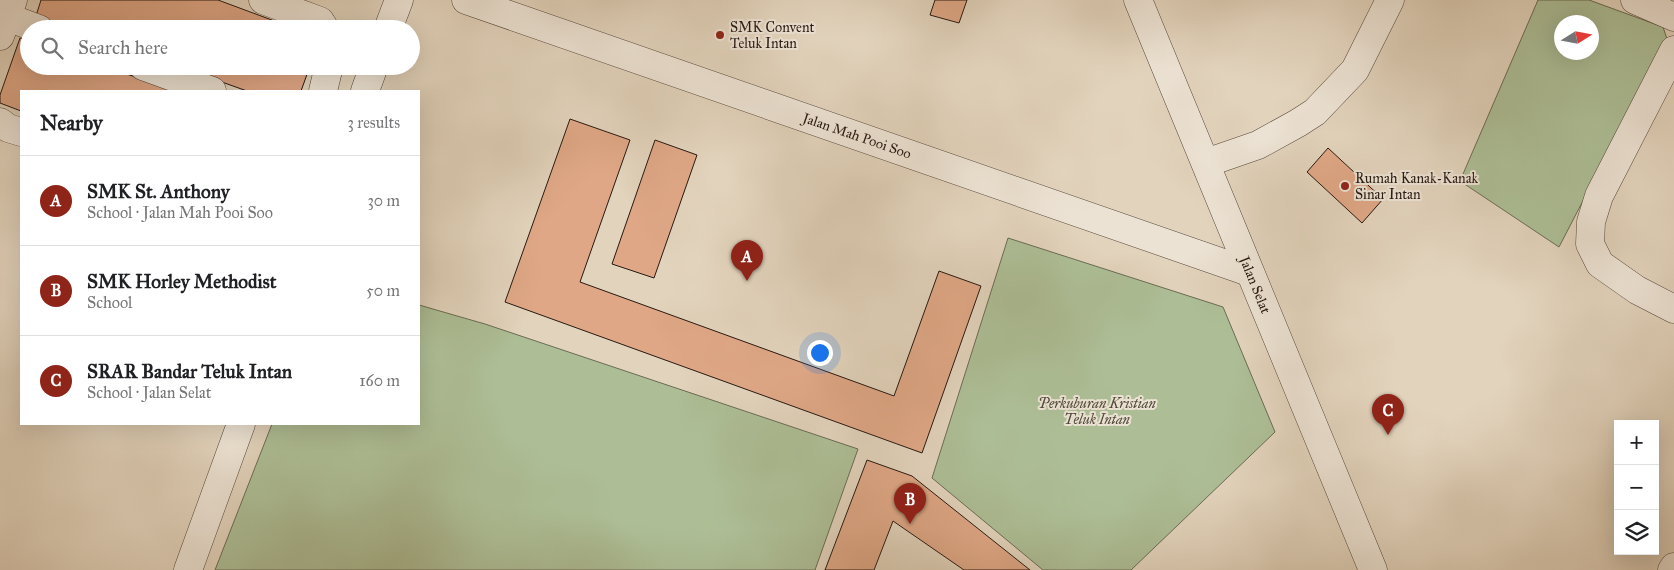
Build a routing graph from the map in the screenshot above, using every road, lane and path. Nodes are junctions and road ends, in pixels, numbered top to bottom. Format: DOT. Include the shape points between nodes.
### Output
graph roads {
  1 [pos="263,0"];
  2 [pos="399,0"];
  3 [pos="466,0"];
  4 [pos="1138,0"];
  5 [pos="1390,0"];
  6 [pos="1635,0"];
  7 [pos="1674,17"];
  8 [pos="7,18"];
  9 [pos="317,20"];
  10 [pos="391,20"];
  11 [pos="20,22"];
  12 [pos="1674,50"];
  13 [pos="168,75"];
  14 [pos="327,75"];
  15 [pos="370,75"];
  16 [pos="209,90"];
  17 [pos="323,90"];
  18 [pos="364,90"];
  19 [pos="0,122"];
  20 [pos="20,132"];
  21 [pos="1206,163"];
  22 [pos="1249,272"];
  23 [pos="1674,308"];
  24 [pos="241,425"];
  25 [pos="1674,567"];
  26 [pos="188,570"];
  27 [pos="1373,570"];
  28 [pos="1672,570"];
  1 -- 9 [label="street"];
  2 -- 10 [label="street"];
  3 -- 22 [label="street, Jalan Mah Pooi Soo"];
  4 -- 21 [label="street, Jalan Selat"];
  5 -- 21 [label="street" via="1355,70 1315,112 1258,144"];
  6 -- 7 [label="street"];
  8 -- 11 [label="street"];
  12 -- 23 [label="street" via="1600,196 1591,222 1590,244 1600,264 1637,290"];
  13 -- 16 [label="street"];
  14 -- 17 [label="street"];
  15 -- 18 [label="street"];
  19 -- 20 [label="street"];
  21 -- 22 [label="street, Jalan Selat"];
  22 -- 27 [label="street, Jalan Selat"];
  24 -- 26 [label="street"];
  25 -- 28 [label="street"];
}
